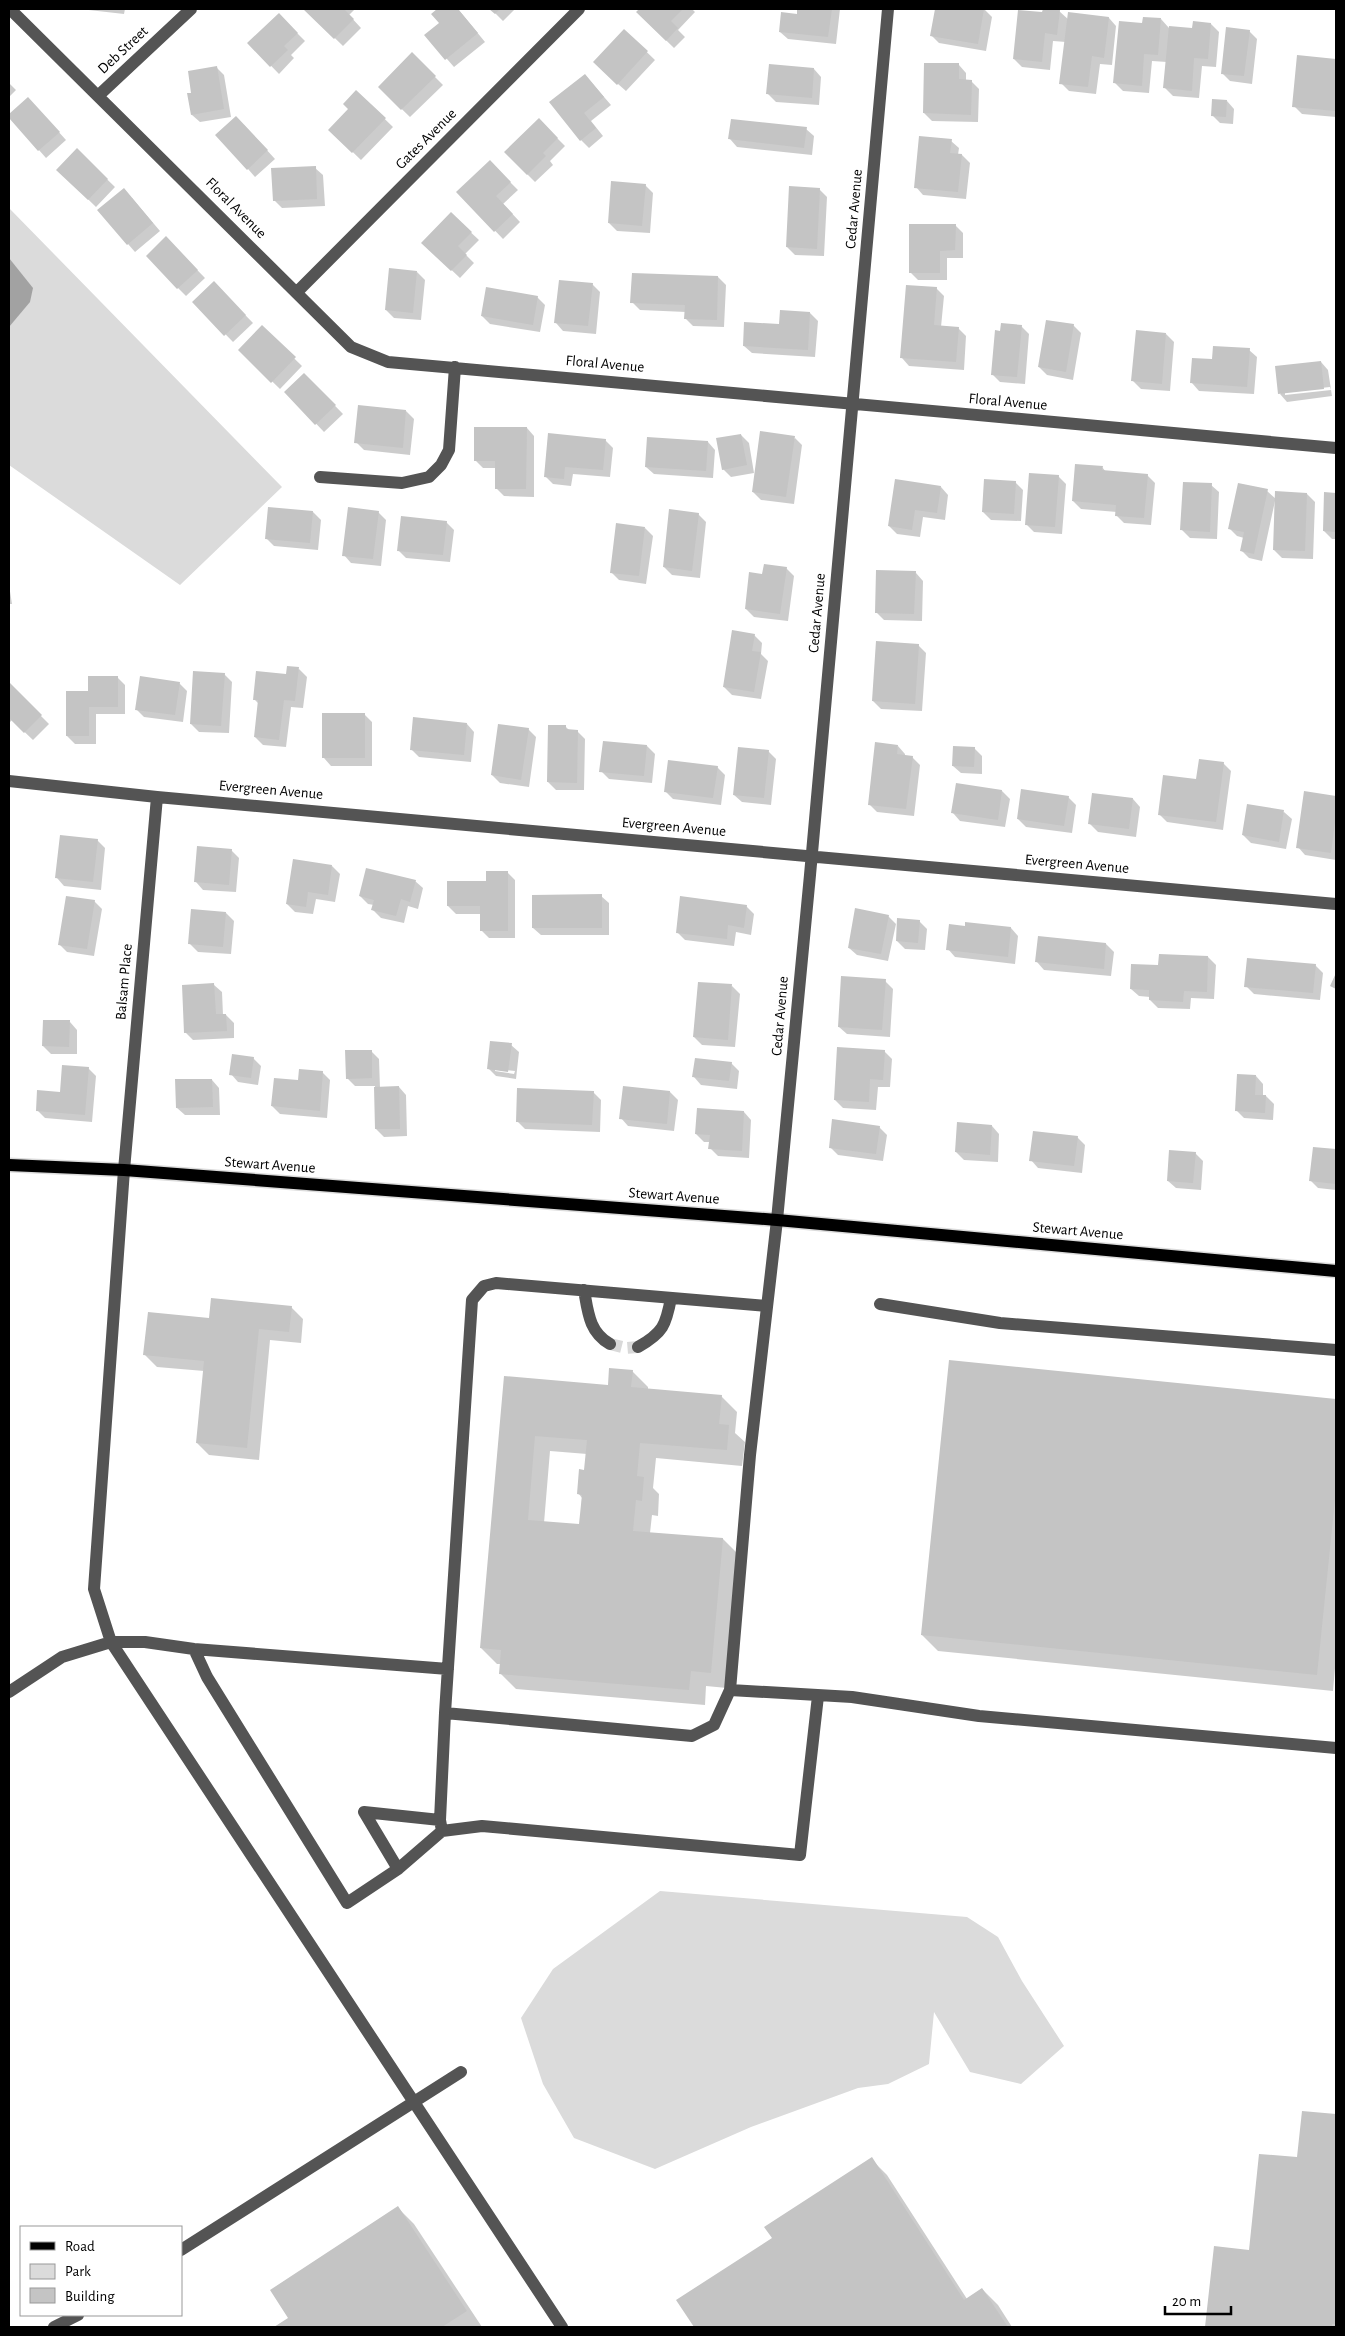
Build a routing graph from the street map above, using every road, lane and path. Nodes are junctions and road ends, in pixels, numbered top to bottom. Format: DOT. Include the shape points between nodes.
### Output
graph roads {
  1 [pos="10,9"];
  2 [pos="191,9"];
  3 [pos="579,9"];
  4 [pos="888,9"];
  5 [pos="99,95"];
  6 [pos="297,292"];
  7 [pos="455,367"];
  8 [pos="852,404"];
  9 [pos="1336,448"];
  10 [pos="320,477"];
  11 [pos="9,781"];
  12 [pos="158,797"];
  13 [pos="812,856"];
  14 [pos="1336,904"];
  15 [pos="9,1165"];
  16 [pos="124,1170"];
  17 [pos="777,1220"];
  18 [pos="1336,1271"];
  19 [pos="584,1290"];
  20 [pos="671,1298"];
  21 [pos="880,1304"];
  22 [pos="767,1306"];
  23 [pos="610,1344"];
  24 [pos="638,1347"];
  25 [pos="1336,1350"];
  26 [pos="111,1642"];
  27 [pos="194,1649"];
  28 [pos="448,1669"];
  29 [pos="730,1690"];
  30 [pos="9,1692"];
  31 [pos="818,1696"];
  32 [pos="445,1713"];
  33 [pos="1336,1748"];
  34 [pos="441,1825"];
  35 [pos="398,1869"];
  36 [pos="461,2072"];
  37 [pos="414,2102"];
  38 [pos="182,2249"];
  39 [pos="76,2316"];
  40 [pos="54,2327"];
  41 [pos="562,2327"];
  1 -- 5 [label="street, Floral Avenue"];
  2 -- 5 [label="street, Deb Street"];
  3 -- 6 [label="street, Gates Avenue"];
  4 -- 8 [label="street, Cedar Avenue"];
  5 -- 6 [label="street, Floral Avenue"];
  6 -- 7 [label="street, Floral Avenue" via="351,347 388,362"];
  7 -- 8 [label="street, Floral Avenue"];
  7 -- 10 [label="street" via="449,450 442,465 429,476 402,483"];
  8 -- 9 [label="street, Floral Avenue"];
  8 -- 13 [label="street, Cedar Avenue"];
  11 -- 12 [label="street, Evergreen Avenue"];
  12 -- 13 [label="street, Evergreen Avenue"];
  12 -- 16 [label="street, Balsam Place"];
  13 -- 14 [label="street, Evergreen Avenue"];
  13 -- 17 [label="street, Cedar Avenue"];
  15 -- 16 [label="main road, Stewart Avenue"];
  16 -- 17 [label="main road, Stewart Avenue"];
  16 -- 26 [label="street, Balsam Place" via="94,1589"];
  17 -- 18 [label="main road, Stewart Avenue"];
  17 -- 22 [label="street, Cedar Avenue"];
  19 -- 20 [label="street"];
  19 -- 23 [label="street" via="590,1323 601,1339"];
  19 -- 28 [label="street" via="496,1282 484,1286 472,1300"];
  20 -- 22 [label="street"];
  20 -- 24 [label="street" via="660,1332"];
  21 -- 25 [label="street" via="1000,1323"];
  22 -- 29 [label="street, Cedar Avenue" via="750,1455"];
  26 -- 27 [label="street" via="145,1642"];
  26 -- 30 [label="street" via="62,1658"];
  26 -- 37 [label="street, Balsam Place"];
  27 -- 28 [label="street"];
  27 -- 35 [label="street" via="207,1678 347,1903"];
  28 -- 32 [label="street"];
  29 -- 31 [label="street"];
  29 -- 32 [label="street, Cedar Avenue" via="714,1725 692,1736"];
  31 -- 33 [label="street" via="852,1697 979,1716"];
  31 -- 34 [label="street" via="800,1855"];
  32 -- 34 [label="street"];
  34 -- 35 [label="street"];
  34 -- 35 [label="street" via="364,1812"];
  36 -- 37 [label="street"];
  37 -- 38 [label="street"];
  37 -- 41 [label="street, Balsam Place"];
  39 -- 40 [label="street"];
}
